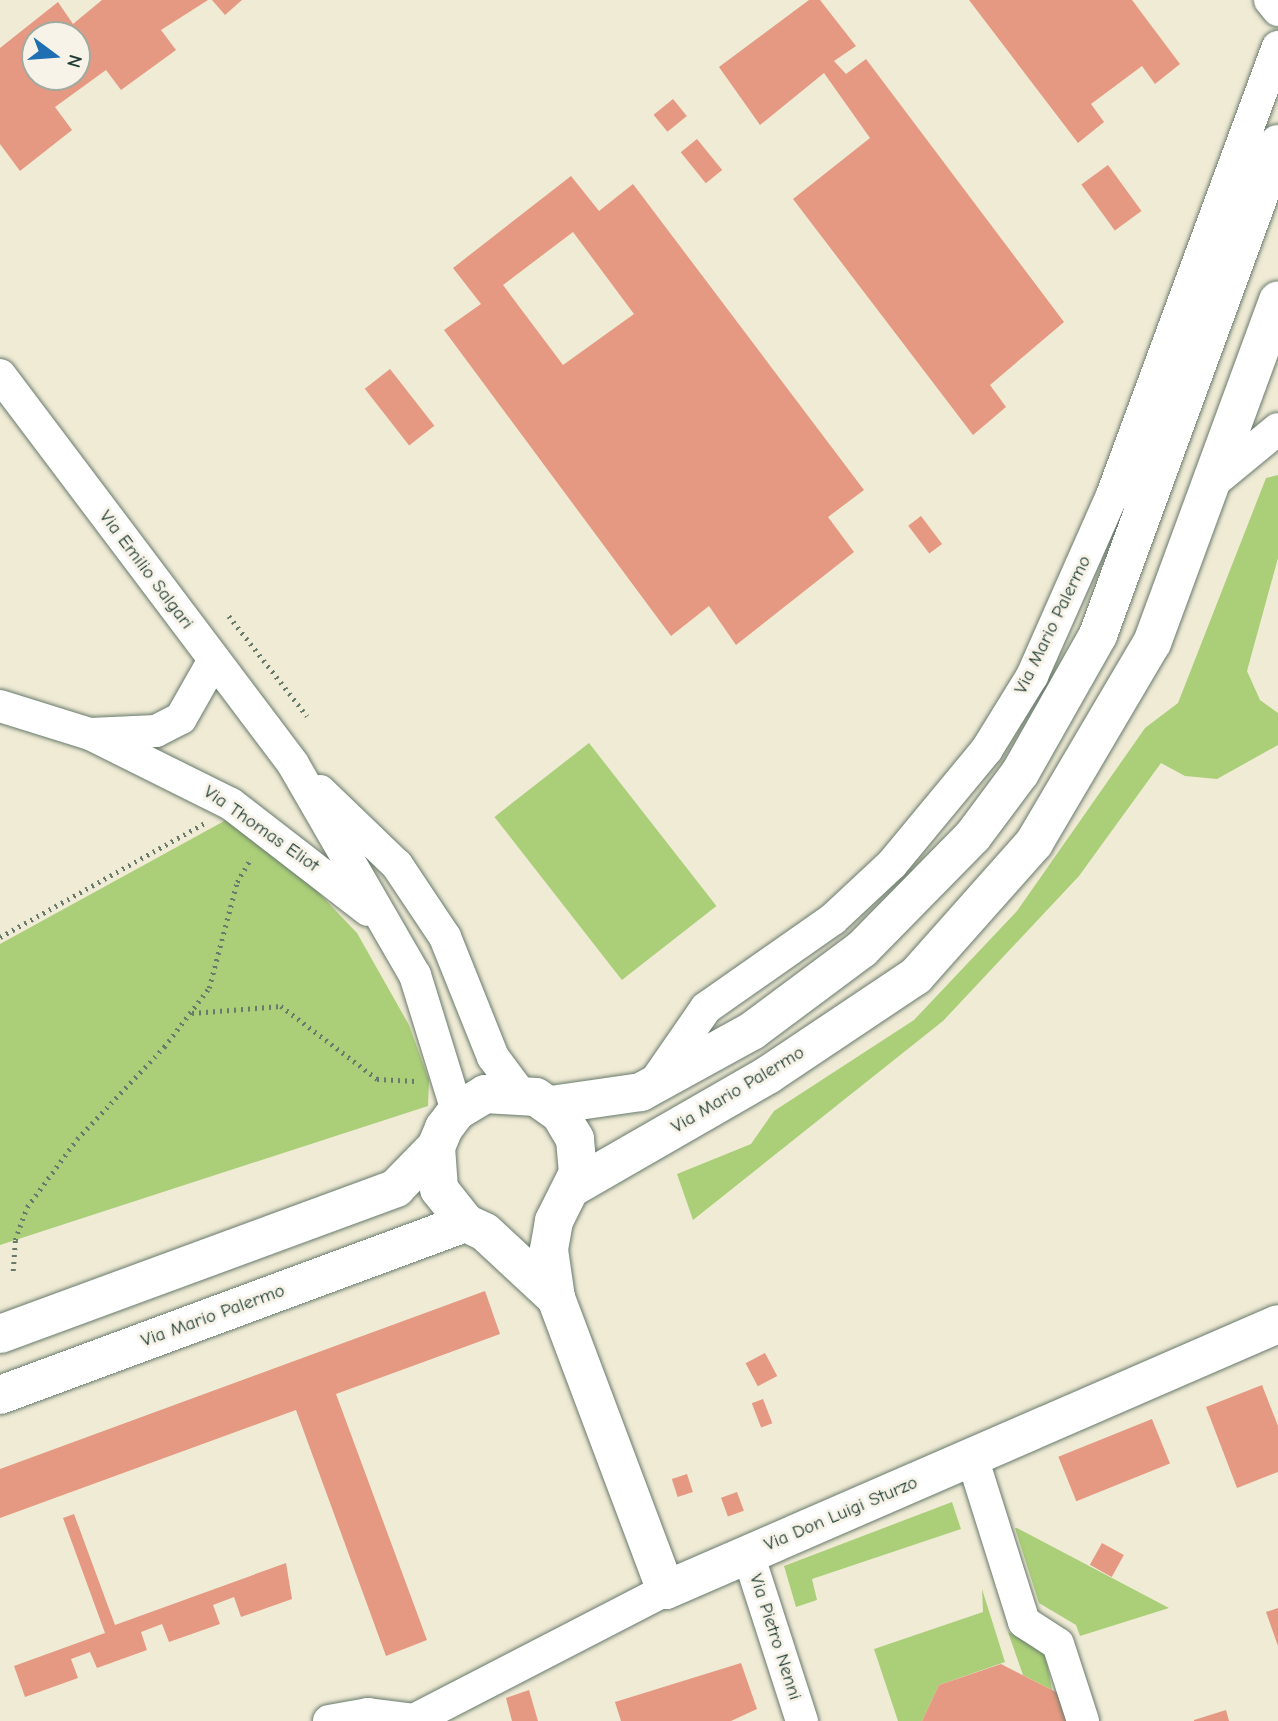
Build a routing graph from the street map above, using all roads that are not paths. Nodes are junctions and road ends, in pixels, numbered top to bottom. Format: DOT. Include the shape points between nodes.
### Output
graph roads {
  1 [pos="1270,0"];
  2 [pos="1278,10"];
  3 [pos="1278,47"];
  4 [pos="1278,144"];
  5 [pos="1278,300"];
  6 [pos="0,375"];
  7 [pos="1238,411"];
  8 [pos="1278,429"];
  9 [pos="1210,485"];
  10 [pos="214,660"];
  11 [pos="0,706"];
  12 [pos="90,734"];
  13 [pos="293,764"];
  14 [pos="383,923"];
  15 [pos="652,1086"];
  16 [pos="535,1099"];
  17 [pos="457,1111"];
  18 [pos="436,1147"];
  19 [pos="569,1197"];
  20 [pos="475,1227"];
  21 [pos="556,1298"];
  22 [pos="1278,1324"];
  23 [pos="0,1334"];
  24 [pos="0,1395"];
  25 [pos="972,1457"];
  26 [pos="748,1554"];
  27 [pos="666,1590"];
  28 [pos="413,1720"];
  29 [pos="329,1721"];
  30 [pos="802,1721"];
  31 [pos="1083,1721"];
  1 -- 2 [label="street"];
  3 -- 15 [label="street, Via Mario Palermo" via="1111,498 1032,676 988,749 892,864 833,919 706,1008"];
  4 -- 15 [label="street" via="1098,635 1020,773 973,836 862,949 752,1031"];
  5 -- 7 [label="street, Via Mario Palermo"];
  6 -- 10 [label="street, Via Emilio Salgari"];
  7 -- 8 [label="street"];
  7 -- 9 [label="street, Via Mario Palermo"];
  8 -- 9 [label="street"];
  9 -- 19 [label="street, Via Mario Palermo" via="1152,643 1034,844 916,976 768,1075"];
  10 -- 12 [label="street, Via Thomas Eliot" via="181,718 130,737"];
  10 -- 13 [label="street, Via Emilio Salgari"];
  11 -- 12 [label="street, Via Thomas Eliot"];
  12 -- 14 [label="street, Via Thomas Eliot" via="231,804"];
  13 -- 14 [label="street, Via Emilio Salgari"];
  13 -- 16 [label="street, Via Emilio Salgari" via="397,865 445,937 493,1057"];
  14 -- 17 [label="street, Via Emilio Salgari" via="432,1014"];
  15 -- 16 [label="street" via="616,1100"];
  16 -- 17 [label="street" via="485,1094"];
  16 -- 19 [label="street" via="575,1139"];
  17 -- 18 [label="street"];
  18 -- 20 [label="street" via="439,1189"];
  18 -- 23 [label="street" via="396,1188"];
  19 -- 20 [label="street" via="524,1233"];
  19 -- 21 [label="street" via="549,1250"];
  20 -- 21 [label="street"];
  20 -- 24 [label="street, Via Mario Palermo"];
  21 -- 27 [label="street"];
  22 -- 25 [label="street, Via Don Luigi Sturzo"];
  25 -- 26 [label="street, Via Don Luigi Sturzo"];
  25 -- 31 [label="street" via="1024,1622 1058,1644"];
  26 -- 27 [label="street, Via Don Luigi Sturzo"];
  26 -- 30 [label="street, Via Pietro Nenni"];
  27 -- 28 [label="street, Via Don Luigi Sturzo"];
  28 -- 29 [label="street" via="368,1714"];
}
